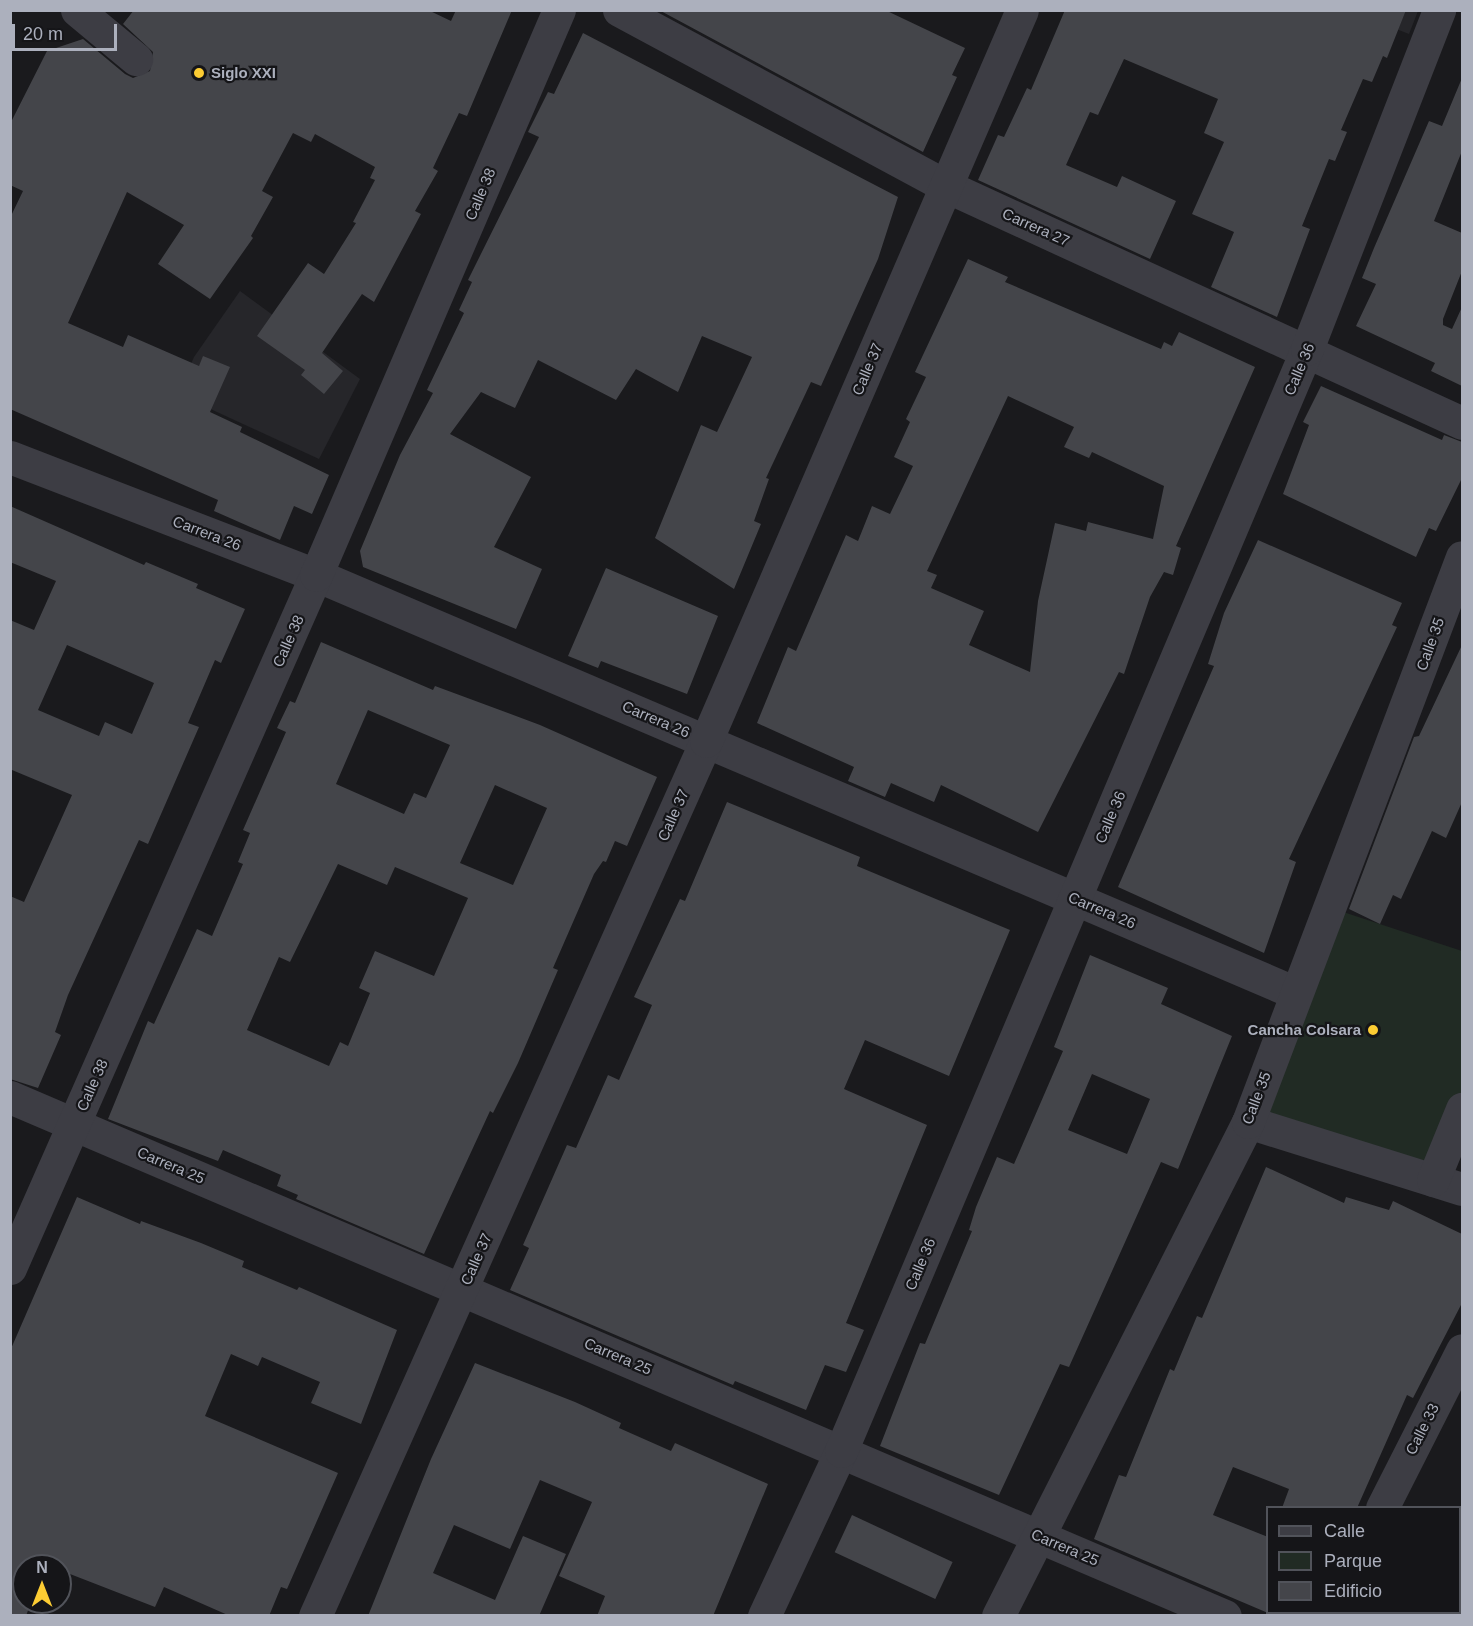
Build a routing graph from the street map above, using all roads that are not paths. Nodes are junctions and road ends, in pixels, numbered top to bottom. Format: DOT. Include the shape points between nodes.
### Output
graph roads {
  1 [pos="76,10"];
  2 [pos="559,10"];
  3 [pos="619,10"];
  4 [pos="1022,10"];
  5 [pos="1439,10"];
  6 [pos="136,59"];
  7 [pos="946,186"];
  8 [pos="1307,349"];
  9 [pos="1462,423"];
  10 [pos="10,457"];
  11 [pos="1462,557"];
  12 [pos="316,575"];
  13 [pos="706,741"];
  14 [pos="1075,899"];
  15 [pos="1296,993"];
  16 [pos="10,1097"];
  17 [pos="1462,1109"];
  18 [pos="1248,1122"];
  19 [pos="74,1124"];
  20 [pos="1448,1184"];
  21 [pos="10,1268"];
  22 [pos="462,1290"];
  23 [pos="1462,1350"];
  24 [pos="841,1451"];
  25 [pos="1384,1506"];
  26 [pos="1040,1537"];
  27 [pos="315,1616"];
  28 [pos="764,1616"];
  29 [pos="998,1616"];
  30 [pos="1225,1616"];
  1 -- 6 [label="street"];
  2 -- 12 [label="street, Calle 38"];
  3 -- 7 [label="street, Carrera 27"];
  4 -- 7 [label="street, Calle 37"];
  5 -- 8 [label="street, Calle 36"];
  7 -- 8 [label="street, Carrera 27"];
  7 -- 13 [label="street, Calle 37"];
  8 -- 9 [label="street, Carrera 27"];
  8 -- 14 [label="street, Calle 36"];
  10 -- 12 [label="street, Carrera 26"];
  11 -- 15 [label="street, Calle 35"];
  12 -- 13 [label="street, Carrera 26"];
  12 -- 19 [label="street, Calle 38"];
  13 -- 14 [label="street, Carrera 26"];
  13 -- 22 [label="street, Calle 37"];
  14 -- 15 [label="street, Carrera 26"];
  14 -- 24 [label="street, Calle 36"];
  15 -- 18 [label="street, Calle 35"];
  16 -- 19 [label="street, Carrera 25"];
  17 -- 20 [label="street"];
  18 -- 20 [label="street"];
  18 -- 26 [label="street, Calle 35"];
  19 -- 21 [label="street, Calle 38"];
  19 -- 22 [label="street, Carrera 25"];
  22 -- 24 [label="street, Carrera 25"];
  22 -- 27 [label="street, Calle 37"];
  23 -- 25 [label="street, Calle 33"];
  24 -- 26 [label="street, Carrera 25"];
  24 -- 28 [label="street, Calle 36"];
  26 -- 29 [label="street, Calle 35"];
  26 -- 30 [label="street, Carrera 25"];
}
